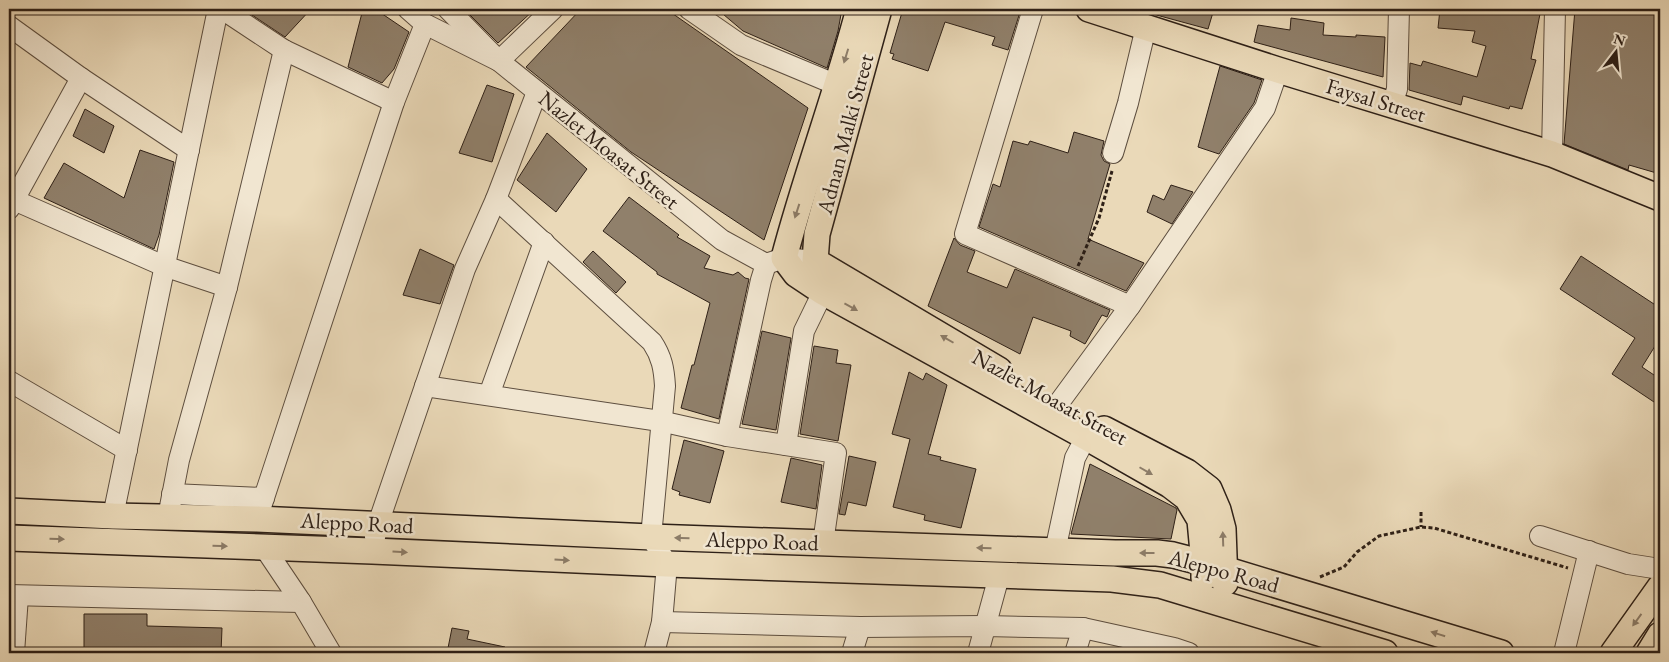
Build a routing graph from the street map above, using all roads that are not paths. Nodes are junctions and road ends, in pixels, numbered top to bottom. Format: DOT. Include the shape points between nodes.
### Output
graph roads {
  1 [pos="218,9"];
  2 [pos="222,9"];
  3 [pos="408,9"];
  4 [pos="448,9"];
  5 [pos="553,9"];
  6 [pos="689,9"];
  7 [pos="859,9"];
  8 [pos="879,9"];
  9 [pos="1033,9"];
  10 [pos="1399,9"];
  11 [pos="1555,9"];
  12 [pos="1101,11"];
  13 [pos="425,24"];
  14 [pos="9,26"];
  15 [pos="1146,27"];
  16 [pos="284,50"];
  17 [pos="499,61"];
  18 [pos="1278,70"];
  19 [pos="81,78"];
  20 [pos="837,85"];
  21 [pos="537,92"];
  22 [pos="394,102"];
  23 [pos="1392,105"];
  24 [pos="189,150"];
  25 [pos="1113,153"];
  26 [pos="1552,154"];
  27 [pos="1660,198"];
  28 [pos="496,199"];
  29 [pos="11,204"];
  30 [pos="544,242"];
  31 [pos="775,261"];
  32 [pos="815,261"];
  33 [pos="164,266"];
  34 [pos="227,287"];
  35 [pos="823,292"];
  36 [pos="1130,306"];
  37 [pos="9,381"];
  38 [pos="425,386"];
  39 [pos="489,395"];
  40 [pos="1058,404"];
  41 [pos="660,421"];
  42 [pos="727,436"];
  43 [pos="1086,437"];
  44 [pos="786,446"];
  45 [pos="126,450"];
  46 [pos="170,505"];
  47 [pos="261,508"];
  48 [pos="9,511"];
  49 [pos="113,516"];
  50 [pos="378,524"];
  51 [pos="1540,536"];
  52 [pos="651,537"];
  53 [pos="9,538"];
  54 [pos="823,543"];
  55 [pos="264,547"];
  56 [pos="372,551"];
  57 [pos="1055,551"];
  58 [pos="1589,551"];
  59 [pos="667,564"];
  60 [pos="1214,566"];
  61 [pos="999,576"];
  62 [pos="1660,584"];
  63 [pos="14,596"];
  64 [pos="300,602"];
  65 [pos="1214,602"];
  66 [pos="662,622"];
  67 [pos="985,626"];
  68 [pos="860,627"];
  69 [pos="1083,628"];
  70 [pos="1660,635"];
  71 [pos="1178,651"];
  72 [pos="14,653"];
  73 [pos="331,653"];
  74 [pos="654,653"];
  75 [pos="852,653"];
  76 [pos="978,653"];
  77 [pos="1075,653"];
  78 [pos="1385,653"];
  79 [pos="1501,653"];
  80 [pos="1564,653"];
  81 [pos="1613,653"];
  82 [pos="1649,653"];
  1 -- 24 [label="street"];
  2 -- 16 [label="street"];
  3 -- 13 [label="street"];
  4 -- 17 [label="street, Nazlet Moasat Street"];
  5 -- 17 [label="street"];
  6 -- 20 [label="street" via="741,45"];
  7 -- 20 [label="main road, Adnan Malki Street, one-way"];
  8 -- 32 [label="main road, Adnan Malki Street" via="817,234"];
  9 -- 36 [label="street" via="965,234"];
  10 -- 23 [label="street" via="1397,89"];
  11 -- 26 [label="street"];
  12 -- 15 [label="main road, Faysal Street"];
  13 -- 17 [label="street"];
  13 -- 22 [label="street"];
  14 -- 19 [label="street"];
  15 -- 18 [label="main road, Faysal Street"];
  15 -- 25 [label="street"];
  16 -- 22 [label="street"];
  16 -- 34 [label="street"];
  17 -- 21 [label="street, Nazlet Moasat Street"];
  18 -- 23 [label="main road, Faysal Street"];
  18 -- 36 [label="street" via="1265,108"];
  19 -- 24 [label="street"];
  19 -- 29 [label="street"];
  20 -- 31 [label="main road, Adnan Malki Street, one-way" via="793,223"];
  21 -- 28 [label="street"];
  21 -- 31 [label="street, Nazlet Moasat Street" via="722,240"];
  22 -- 47 [label="street"];
  23 -- 26 [label="main road, Faysal Street"];
  24 -- 33 [label="street"];
  26 -- 27 [label="main road, Faysal Street"];
  28 -- 30 [label="street"];
  28 -- 38 [label="street" via="465,268"];
  29 -- 33 [label="street"];
  30 -- 39 [label="street"];
  30 -- 41 [label="street" via="652,342 660,354 665,386"];
  31 -- 32 [label="street, Nazlet Moasat Street"];
  31 -- 35 [label="main road, Nazlet Moasat Street"];
  31 -- 42 [label="street" via="761,280"];
  40 -- 32 [label="main road, Nazlet Moasat Street, one-way"];
  33 -- 34 [label="street"];
  33 -- 45 [label="street"];
  34 -- 46 [label="street" via="179,460"];
  35 -- 43 [label="main road, Nazlet Moasat Street, one-way"];
  35 -- 44 [label="street" via="804,330"];
  36 -- 40 [label="street"];
  37 -- 45 [label="street"];
  38 -- 39 [label="street"];
  38 -- 50 [label="street"];
  39 -- 41 [label="street"];
  60 -- 40 [label="main road, Nazlet Moasat Street, one-way" via="1223,529 1209,489 1187,472"];
  41 -- 42 [label="street"];
  41 -- 52 [label="street"];
  42 -- 44 [label="street"];
  43 -- 57 [label="street" via="1075,458"];
  43 -- 60 [label="main road, Nazlet Moasat Street, one-way" via="1187,498 1200,520"];
  44 -- 54 [label="street" via="836,453"];
  45 -- 49 [label="street"];
  46 -- 47 [label="main road, Aleppo Road"];
  46 -- 49 [label="main road, Aleppo Road"];
  47 -- 50 [label="main road, Aleppo Road"];
  48 -- 49 [label="main road, Aleppo Road"];
  50 -- 52 [label="main road, Aleppo Road"];
  50 -- 56 [label="street"];
  51 -- 58 [label="street"];
  54 -- 52 [label="main road, Aleppo Road, one-way"];
  52 -- 59 [label="street"];
  53 -- 55 [label="main road, Aleppo Road, one-way"];
  57 -- 54 [label="main road, Aleppo Road, one-way"];
  55 -- 56 [label="main road, Aleppo Road"];
  55 -- 64 [label="street"];
  56 -- 59 [label="main road, Aleppo Road, one-way"];
  60 -- 57 [label="main road, Aleppo Road, one-way" via="1157,553"];
  58 -- 62 [label="street" via="1628,564"];
  58 -- 80 [label="street"];
  59 -- 61 [label="main road, Aleppo Road"];
  59 -- 66 [label="street"];
  60 -- 65 [label="main road, Nazlet Moasat Street"];
  79 -- 60 [label="main road, Aleppo Road, one-way"];
  61 -- 65 [label="main road, Aleppo Road" via="1160,585"];
  61 -- 67 [label="street"];
  62 -- 81 [label="main road, one-way"];
  63 -- 64 [label="street"];
  63 -- 72 [label="street"];
  64 -- 73 [label="street"];
  65 -- 78 [label="main road, Aleppo Road"];
  66 -- 68 [label="street"];
  66 -- 74 [label="street"];
  67 -- 68 [label="street"];
  67 -- 69 [label="street"];
  67 -- 76 [label="street"];
  68 -- 75 [label="street"];
  69 -- 71 [label="street"];
  69 -- 77 [label="street"];
  70 -- 82 [label="main road"];
}
